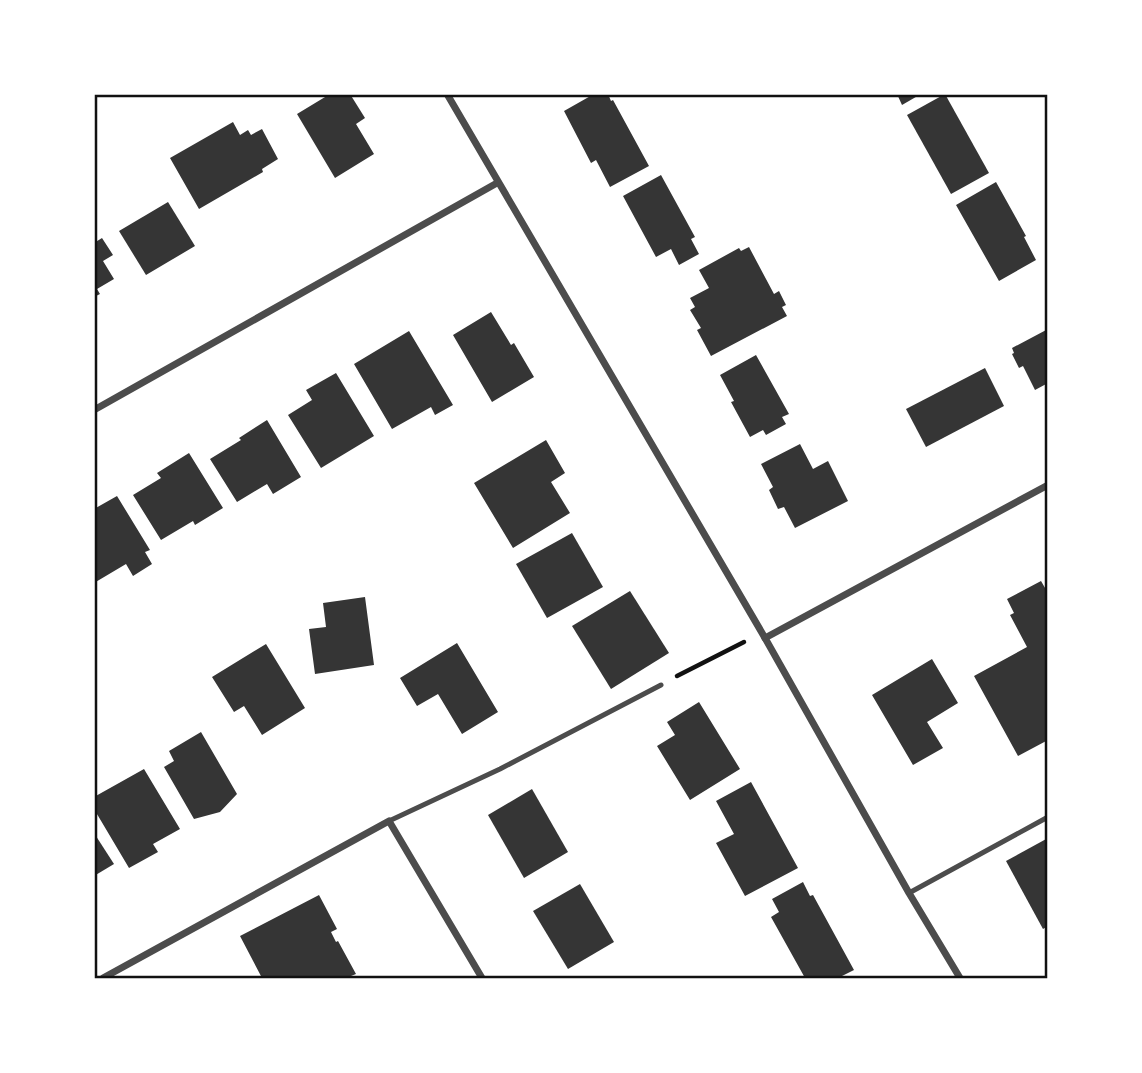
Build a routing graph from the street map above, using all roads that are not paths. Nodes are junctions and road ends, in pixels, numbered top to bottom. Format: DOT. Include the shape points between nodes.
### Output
graph roads {
  1 [pos="447,94"];
  2 [pos="497,183"];
  3 [pos="94,410"];
  4 [pos="1048,485"];
  5 [pos="765,638"];
  6 [pos="661,685"];
  7 [pos="1048,817"];
  8 [pos="389,821"];
  9 [pos="909,893"];
  10 [pos="103,978"];
  11 [pos="482,978"];
  12 [pos="960,978"];
  1 -- 2 [label="street"];
  2 -- 3 [label="street"];
  2 -- 5 [label="street"];
  4 -- 5 [label="street"];
  5 -- 9 [label="street"];
  6 -- 8 [label="lane"];
  7 -- 9 [label="lane"];
  8 -- 10 [label="street"];
  8 -- 11 [label="street"];
  9 -- 12 [label="street"];
}
